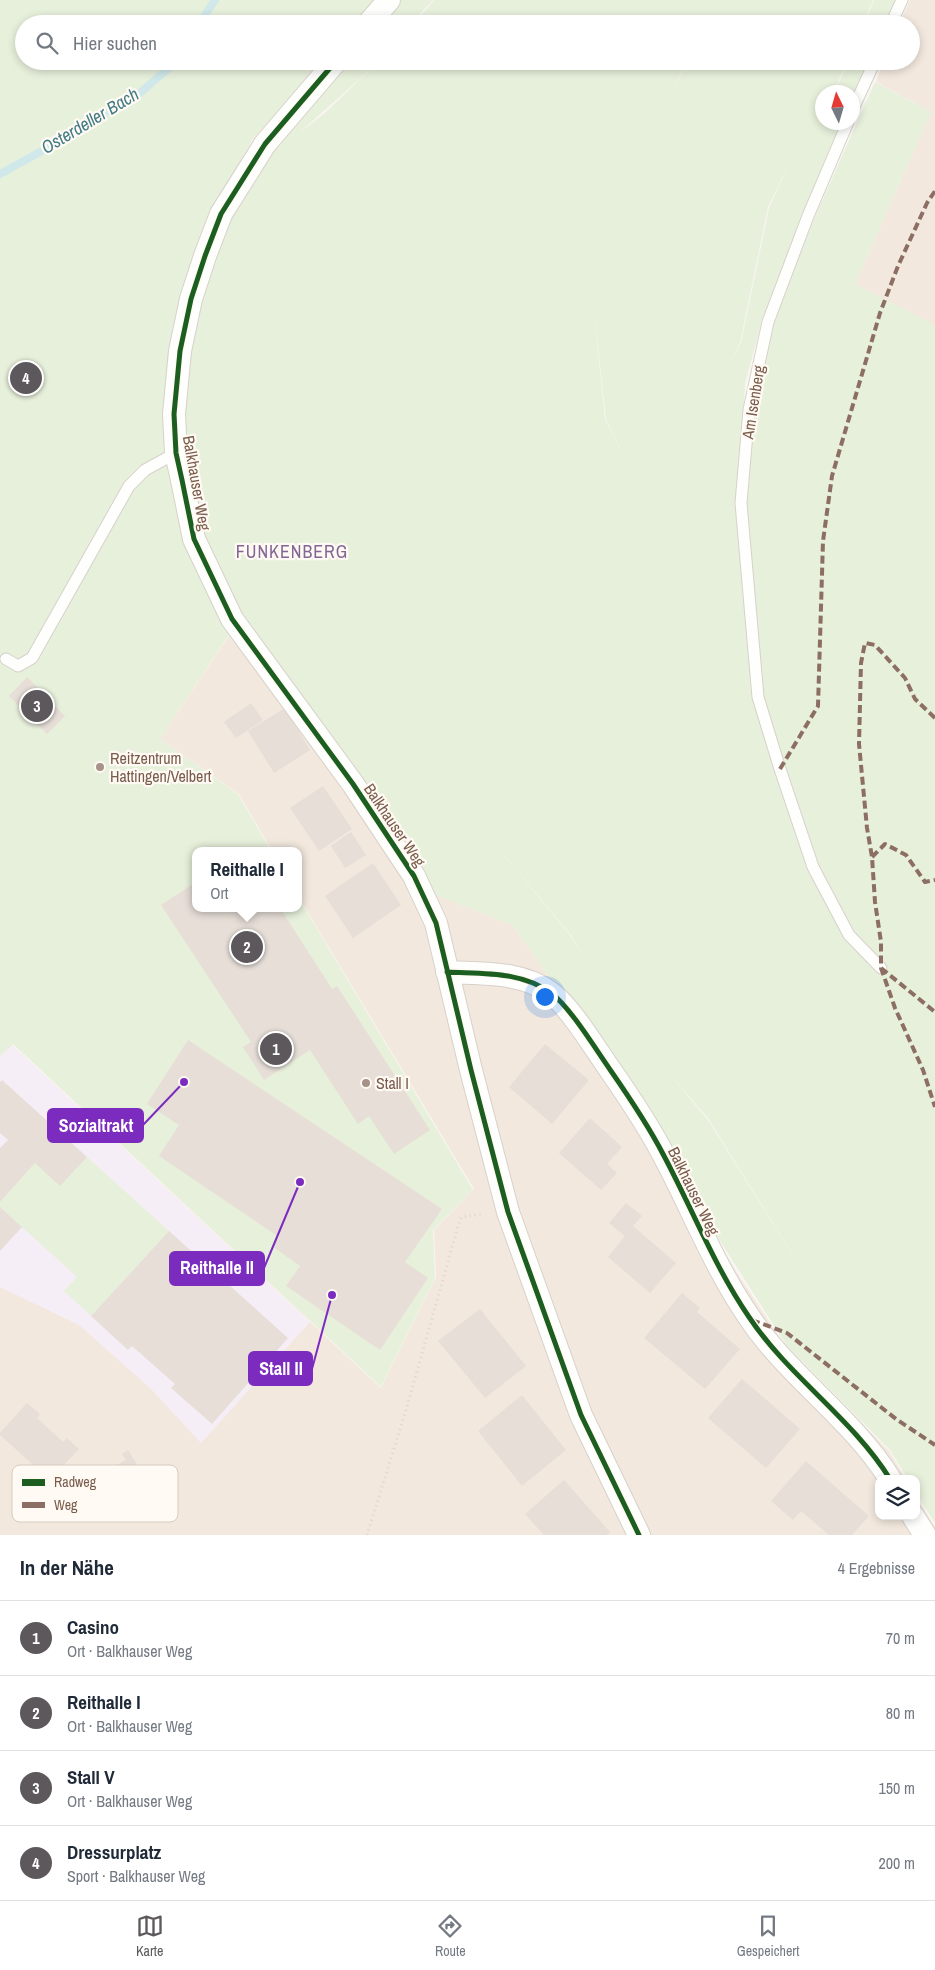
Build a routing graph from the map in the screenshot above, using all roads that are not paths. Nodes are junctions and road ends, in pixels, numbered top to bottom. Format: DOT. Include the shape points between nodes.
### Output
graph roads {
  1 [pos="388,0"];
  2 [pos="902,0"];
  3 [pos="376,15"];
  4 [pos="895,15"];
  5 [pos="328,70"];
  6 [pos="871,70"];
  7 [pos="860,94"];
  8 [pos="845,130"];
  9 [pos="176,453"];
  10 [pos="6,659"];
  11 [pos="881,968"];
  12 [pos="447,972"];
  13 [pos="887,1475"];
  14 [pos="915,1520"];
  15 [pos="639,1535"];
  16 [pos="924,1535"];
  1 -- 3 [label="street"];
  2 -- 4 [label="lane"];
  5 -- 9 [label="street, Balkhauser Weg" via="265,144 221,214 191,298 180,351 174,414"];
  6 -- 7 [label="lane"];
  8 -- 11 [label="lane, Am Isenberg" via="768,322 749,410 740,503 758,696 780,769 813,867 849,935"];
  9 -- 10 [label="lane, Balkhauser Weg" via="145,470 129,486 32,658 18,666"];
  9 -- 12 [label="street, Balkhauser Weg" via="194,538 232,619 353,784 414,876 436,923"];
  12 -- 13 [label="street, Balkhauser Weg" via="515,976 534,982 553,994 618,1082 663,1153 724,1279 750,1319 777,1355 854,1433"];
  12 -- 15 [label="street, Balkhauser Weg" via="508,1212 581,1415"];
  14 -- 16 [label="street"];
}
